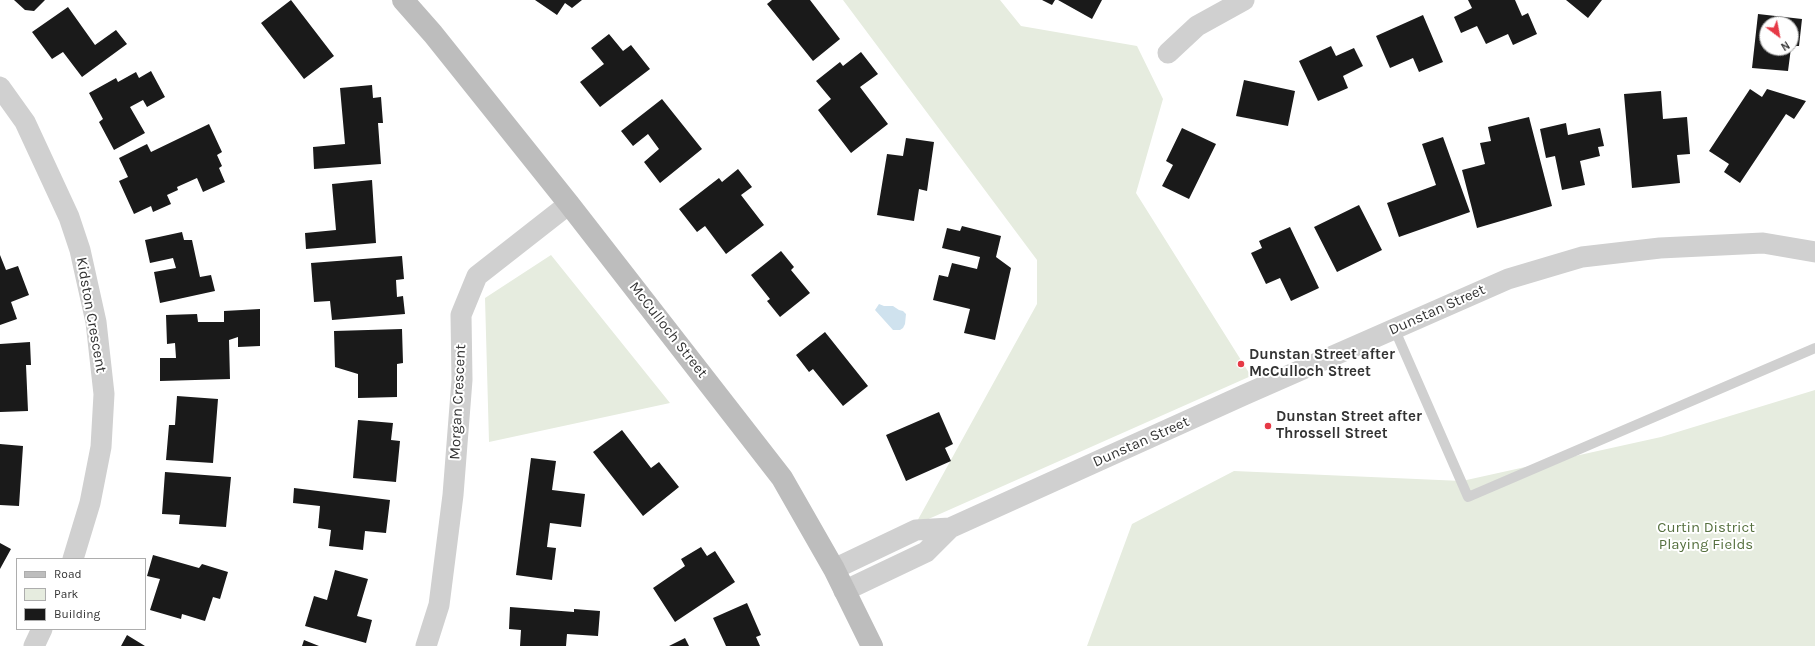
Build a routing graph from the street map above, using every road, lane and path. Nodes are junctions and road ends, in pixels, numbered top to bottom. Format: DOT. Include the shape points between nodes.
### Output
graph roads {
  1 [pos="403,0"];
  2 [pos="411,0"];
  3 [pos="1244,0"];
  4 [pos="433,34"];
  5 [pos="1168,53"];
  6 [pos="0,87"];
  7 [pos="569,204"];
  8 [pos="1815,252"];
  9 [pos="1394,328"];
  10 [pos="1815,348"];
  11 [pos="950,528"];
  12 [pos="73,558"];
  13 [pos="834,570"];
  14 [pos="844,591"];
  15 [pos="42,630"];
  16 [pos="34,646"];
  17 [pos="426,646"];
  18 [pos="872,646"];
  1 -- 4 [label="main road, McCulloch Street"];
  2 -- 4 [label="main road, McCulloch Street"];
  3 -- 5 [label="street" via="1197,26"];
  4 -- 7 [label="main road, McCulloch Street"];
  6 -- 12 [label="street, Kidston Crescent" via="24,122 69,217 80,250 96,322 104,394 100,447 90,504"];
  7 -- 13 [label="main road, McCulloch Street" via="782,478"];
  7 -- 17 [label="street, Morgan Crescent" via="477,276 461,315 462,380 453,494 439,605"];
  8 -- 9 [label="street, Dunstan Street" via="1763,243 1660,248 1582,258 1508,279"];
  9 -- 10 [label="lane" via="1468,497"];
  9 -- 11 [label="street, Dunstan Street"];
  11 -- 13 [label="street, Dunstan Street" via="916,530"];
  11 -- 14 [label="street, Dunstan Street" via="926,552"];
  13 -- 14 [label="main road, McCulloch Street"];
  14 -- 18 [label="main road, McCulloch Street"];
  15 -- 16 [label="street"];
}
